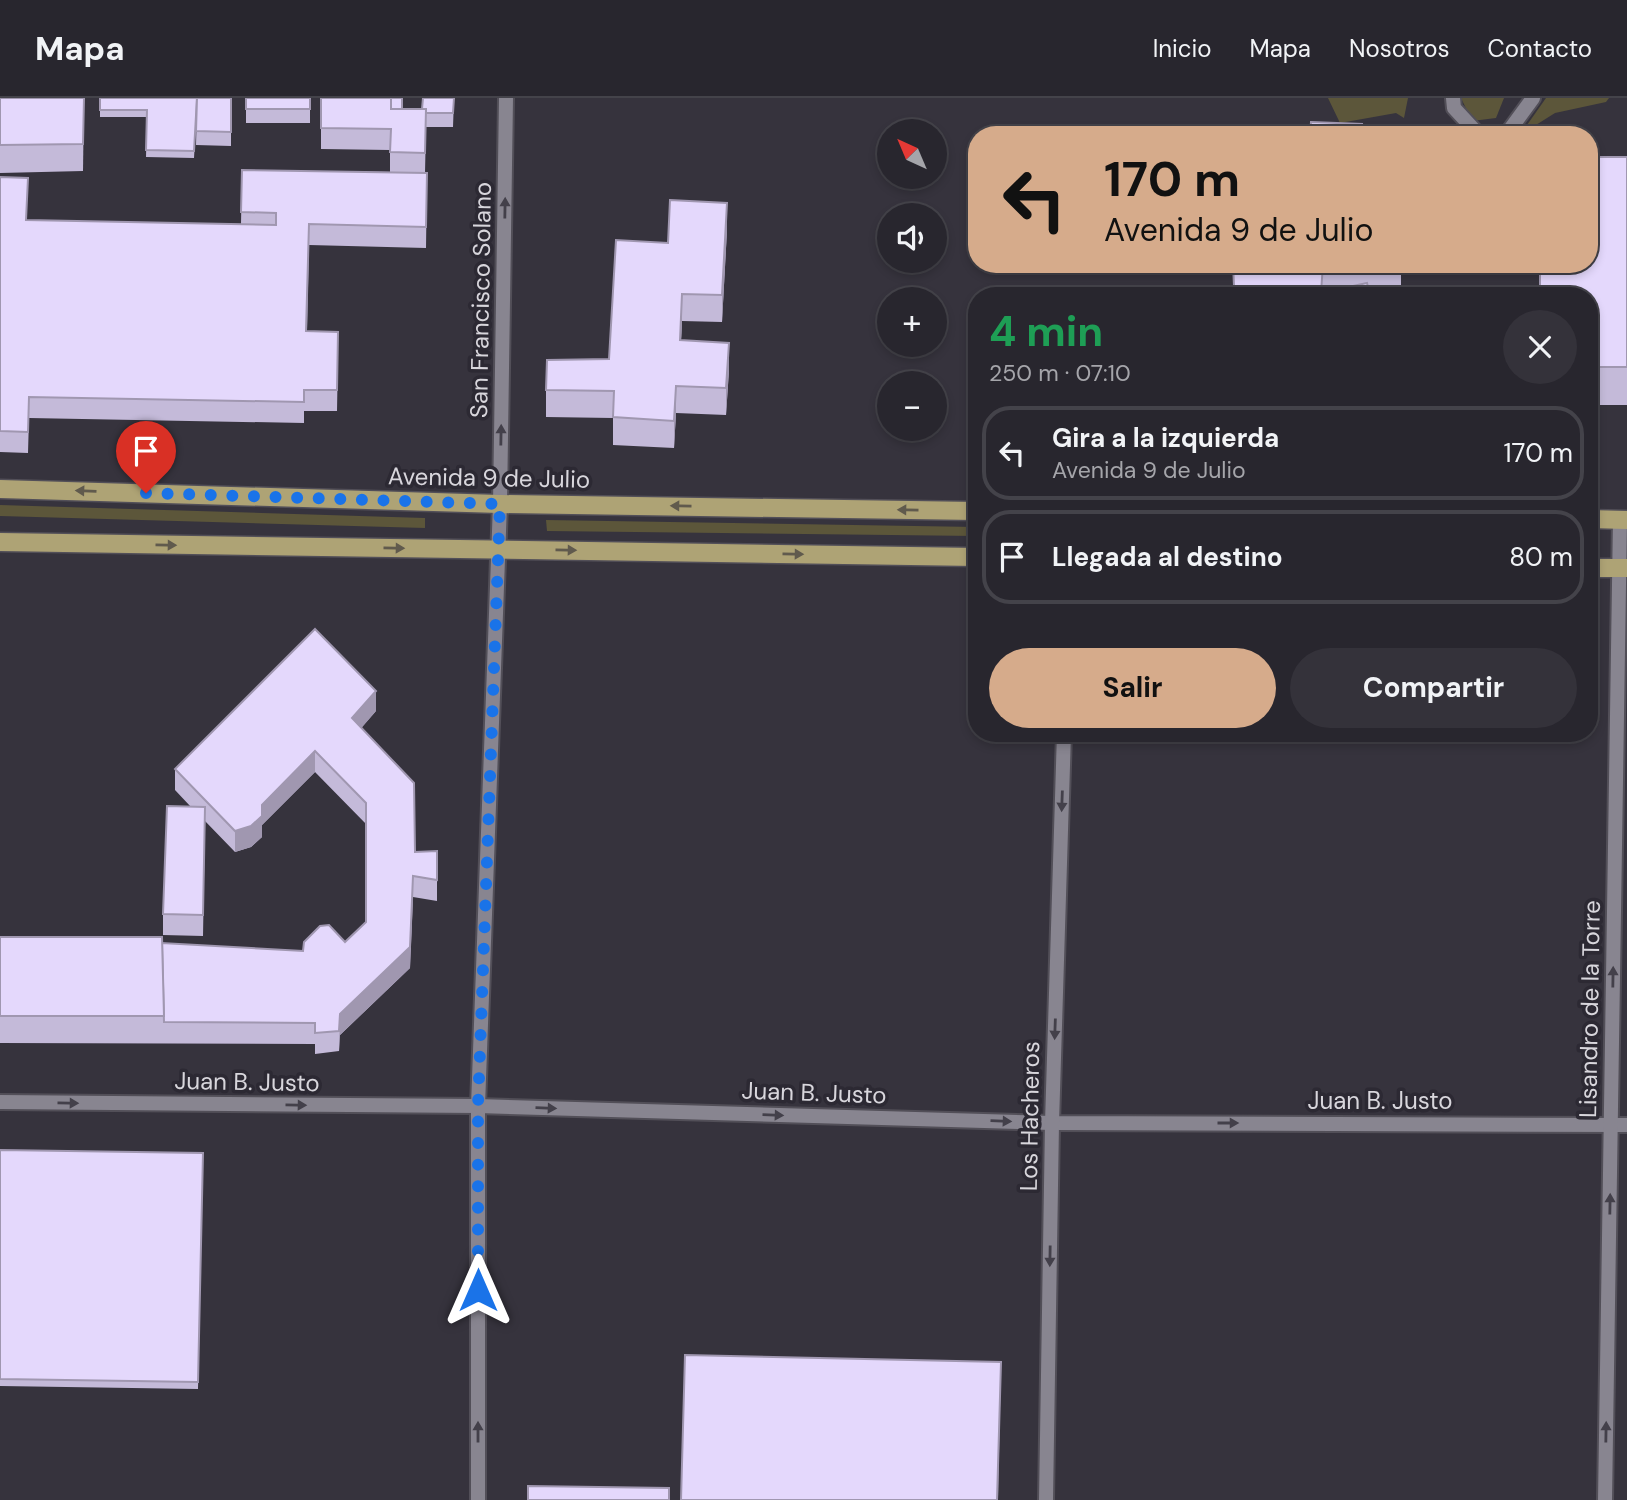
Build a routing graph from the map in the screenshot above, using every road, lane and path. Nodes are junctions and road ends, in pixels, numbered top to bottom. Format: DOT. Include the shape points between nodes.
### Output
graph roads {
  1 [pos="506,98"];
  2 [pos="1453,98"];
  3 [pos="1533,98"];
  4 [pos="1471,126"];
  5 [pos="1513,126"];
  6 [pos="0,489"];
  7 [pos="500,504"];
  8 [pos="968,511"];
  9 [pos="1598,519"];
  10 [pos="1623,519"];
  11 [pos="0,542"];
  12 [pos="498,549"];
  13 [pos="968,557"];
  14 [pos="1598,568"];
  15 [pos="1623,568"];
  16 [pos="1063,742"];
  17 [pos="0,1102"];
  18 [pos="478,1106"];
  19 [pos="1052,1123"];
  20 [pos="1611,1125"];
  21 [pos="1627,1125"];
  22 [pos="478,1500"];
  23 [pos="1046,1500"];
  24 [pos="1605,1500"];
  7 -- 1 [label="street, San Francisco Solano, one-way"];
  2 -- 4 [label="street" via="1454,108"];
  3 -- 5 [label="street"];
  7 -- 6 [label="main road, Avenida 9 de Julio, one-way"];
  8 -- 7 [label="main road, Avenida 9 de Julio, one-way"];
  7 -- 12 [label="street, San Francisco Solano"];
  9 -- 10 [label="main road"];
  10 -- 15 [label="street, Lisandro de la Torre"];
  11 -- 12 [label="main road, one-way"];
  12 -- 13 [label="main road, one-way"];
  12 -- 18 [label="street, San Francisco Solano"];
  14 -- 15 [label="main road"];
  20 -- 15 [label="street, Lisandro de la Torre, one-way"];
  16 -- 19 [label="street, Los Hacheros, one-way"];
  17 -- 18 [label="street, Juan B. Justo, one-way"];
  18 -- 19 [label="street, Juan B. Justo, one-way"];
  22 -- 18 [label="street, San Francisco Solano, one-way"];
  19 -- 20 [label="street, Juan B. Justo, one-way"];
  19 -- 23 [label="street, Los Hacheros, one-way"];
  20 -- 21 [label="street, Juan B. Justo"];
  24 -- 20 [label="street, Lisandro de la Torre, one-way"];
}
